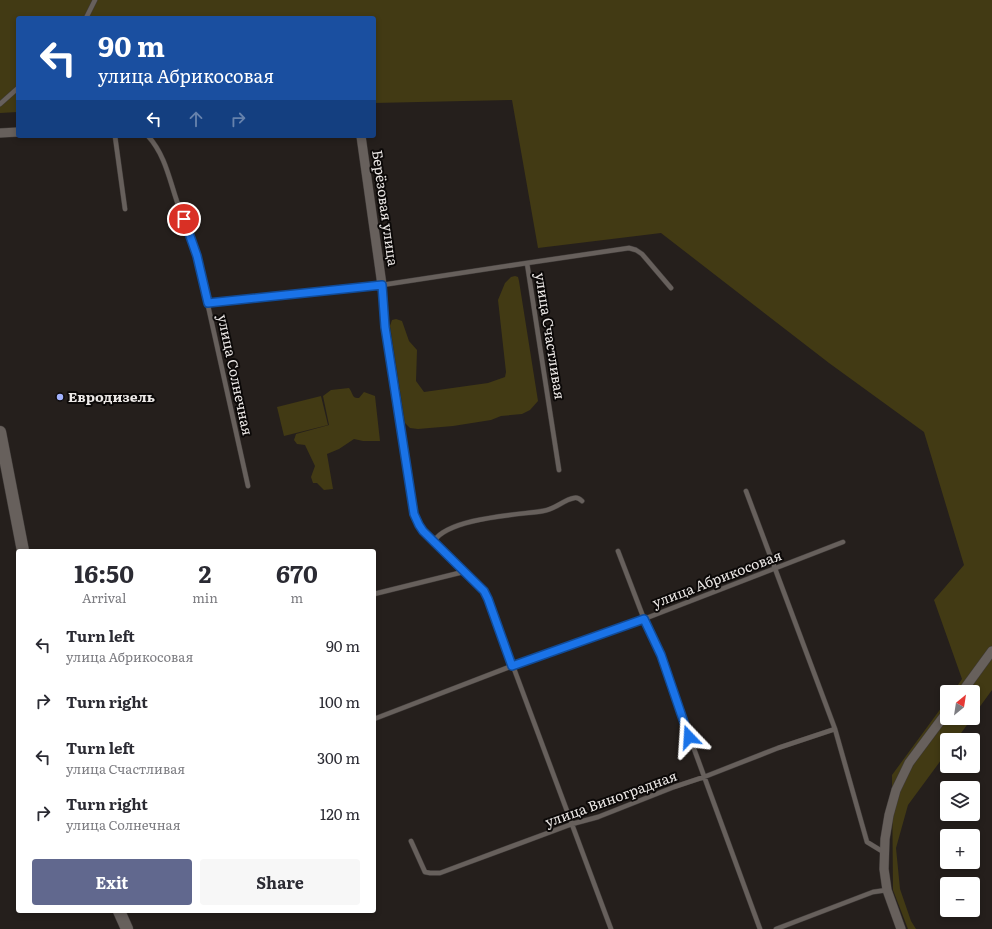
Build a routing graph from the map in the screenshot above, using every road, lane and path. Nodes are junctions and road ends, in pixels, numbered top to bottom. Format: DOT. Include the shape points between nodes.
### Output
graph roads {
  1 [pos="95,0"];
  2 [pos="87,16"];
  3 [pos="16,90"];
  4 [pos="0,104"];
  5 [pos="16,132"];
  6 [pos="0,133"];
  7 [pos="115,138"];
  8 [pos="150,138"];
  9 [pos="361,138"];
  10 [pos="126,209"];
  11 [pos="527,263"];
  12 [pos="382,285"];
  13 [pos="671,288"];
  14 [pos="208,303"];
  15 [pos="0,432"];
  16 [pos="559,470"];
  17 [pos="248,486"];
  18 [pos="746,491"];
  19 [pos="582,501"];
  20 [pos="434,541"];
  21 [pos="843,542"];
  22 [pos="23,549"];
  23 [pos="618,551"];
  24 [pos="775,569"];
  25 [pos="463,572"];
  26 [pos="376,594"];
  27 [pos="644,619"];
  28 [pos="992,651"];
  29 [pos="512,666"];
  30 [pos="967,685"];
  31 [pos="376,717"];
  32 [pos="940,721"];
  33 [pos="835,729"];
  34 [pos="704,777"];
  35 [pos="572,824"];
  36 [pos="412,841"];
  37 [pos="885,853"];
  38 [pos="887,890"];
  39 [pos="120,913"];
  40 [pos="127,929"];
  41 [pos="611,929"];
  42 [pos="760,929"];
  43 [pos="776,929"];
  44 [pos="901,929"];
  1 -- 2 [label="lane"];
  3 -- 4 [label="lane"];
  5 -- 6 [label="street"];
  7 -- 10 [label="lane"];
  8 -- 14 [label="lane, улица Солнечная" via="164,160 179,209 192,239"];
  9 -- 12 [label="street, Берёзовая улица"];
  11 -- 12 [label="lane, улица Счастливая"];
  11 -- 13 [label="lane" via="629,248 642,254"];
  11 -- 16 [label="lane, улица Счастливая"];
  12 -- 14 [label="lane, улица Счастливая"];
  12 -- 20 [label="lane" via="385,327 414,514 421,528"];
  14 -- 17 [label="lane, улица Солнечная"];
  15 -- 22 [label="main road"];
  18 -- 24 [label="lane"];
  19 -- 20 [label="lane" via="573,498 551,509 461,525 443,532"];
  20 -- 25 [label="lane"];
  21 -- 24 [label="lane, улица Абрикосовая"];
  23 -- 27 [label="lane"];
  24 -- 27 [label="lane, улица Абрикосовая"];
  24 -- 33 [label="lane"];
  25 -- 26 [label="lane"];
  25 -- 29 [label="lane" via="478,584 488,599"];
  27 -- 29 [label="lane, улица Абрикосовая"];
  27 -- 34 [label="lane" via="661,655"];
  28 -- 30 [label="street"];
  29 -- 31 [label="lane, улица Абрикосовая"];
  29 -- 35 [label="lane"];
  32 -- 37 [label="street" via="909,763 896,790 886,827"];
  33 -- 34 [label="lane, улица Виноградная"];
  33 -- 37 [label="lane" via="867,842"];
  34 -- 35 [label="lane, улица Виноградная"];
  34 -- 42 [label="lane"];
  35 -- 36 [label="lane, улица Виноградная" via="436,874 424,870"];
  35 -- 41 [label="lane"];
  37 -- 38 [label="street"];
  38 -- 43 [label="lane" via="873,892"];
  38 -- 44 [label="street"];
  39 -- 40 [label="main road"];
}
